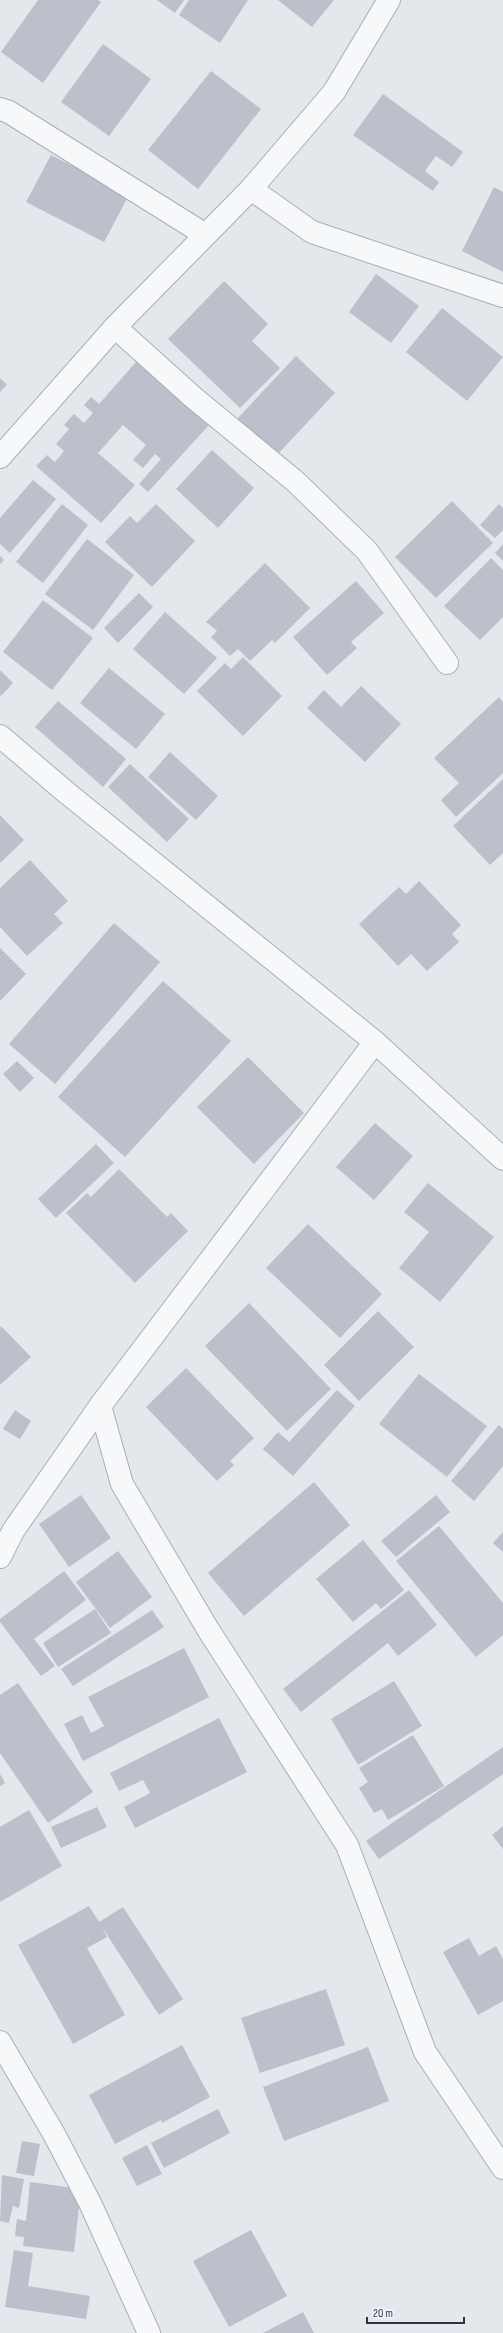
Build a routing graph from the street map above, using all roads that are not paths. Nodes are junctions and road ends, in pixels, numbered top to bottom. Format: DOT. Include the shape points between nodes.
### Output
graph roads {
  1 [pos="390,0"];
  2 [pos="0,109"];
  3 [pos="251,189"];
  4 [pos="204,234"];
  5 [pos="503,296"];
  6 [pos="116,327"];
  7 [pos="0,457"];
  8 [pos="447,663"];
  9 [pos="0,736"];
  10 [pos="375,1042"];
  11 [pos="503,1158"];
  12 [pos="100,1406"];
  13 [pos="0,1556"];
  14 [pos="0,2042"];
  15 [pos="503,2168"];
  16 [pos="149,2333"];
  1 -- 3 [label="street" via="334,92"];
  2 -- 4 [label="street" via="111,174"];
  3 -- 4 [label="street"];
  3 -- 5 [label="street" via="312,232"];
  4 -- 6 [label="street"];
  6 -- 7 [label="street"];
  6 -- 8 [label="street" via="194,398 296,482 367,550"];
  9 -- 10 [label="street"];
  10 -- 11 [label="street"];
  10 -- 12 [label="street"];
  12 -- 13 [label="street" via="13,1531"];
  12 -- 15 [label="street" via="122,1484 209,1631 347,1845 425,2052"];
  14 -- 16 [label="street" via="54,2134 90,2203"];
}
